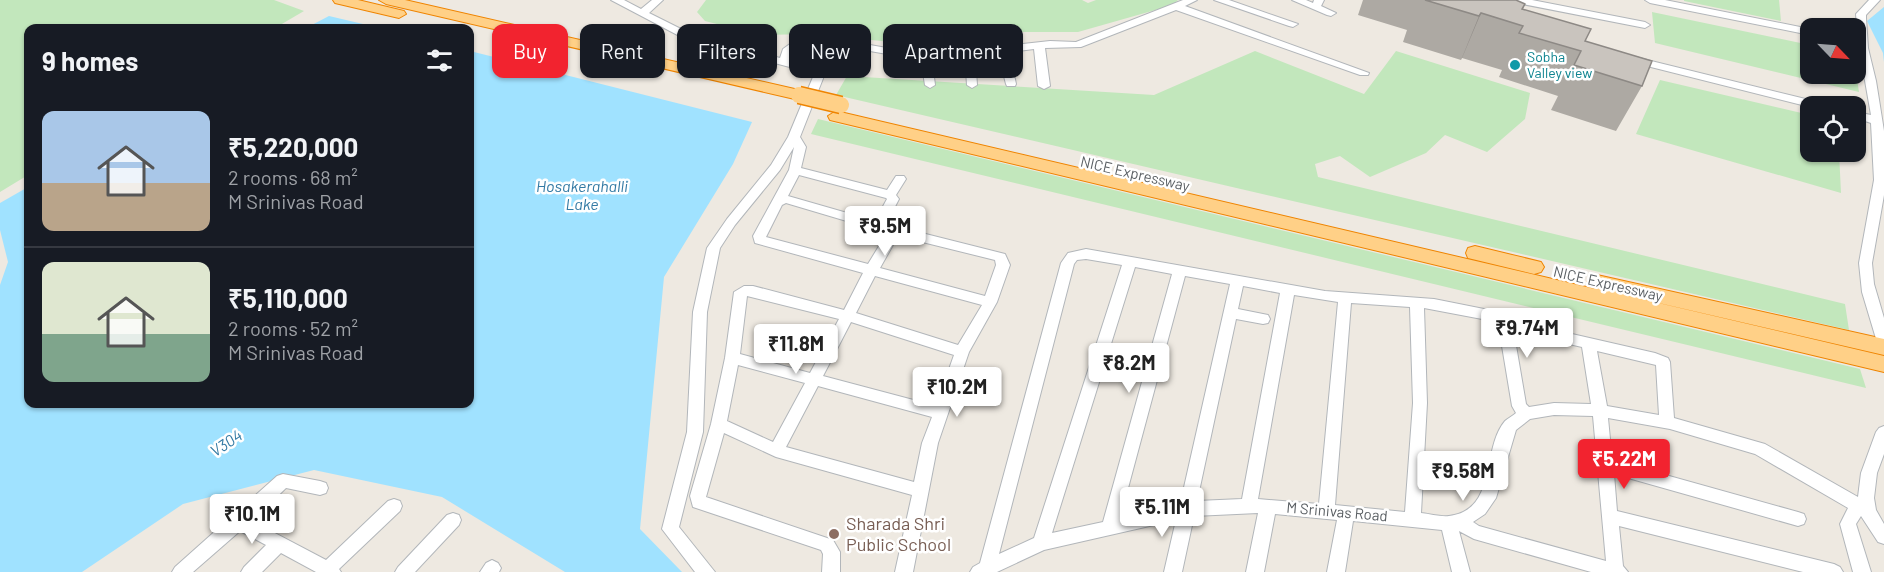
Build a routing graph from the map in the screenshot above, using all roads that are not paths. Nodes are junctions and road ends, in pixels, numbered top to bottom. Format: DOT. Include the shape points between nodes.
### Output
graph roads {
  1 [pos="340,0"];
  2 [pos="386,0"];
  3 [pos="616,0"];
  4 [pos="658,0"];
  5 [pos="1192,0"];
  6 [pos="1219,0"];
  7 [pos="1297,0"];
  8 [pos="1517,0"];
  9 [pos="1650,0"];
  10 [pos="1875,0"];
  11 [pos="1678,3"];
  12 [pos="1317,4"];
  13 [pos="1177,7"];
  14 [pos="643,12"];
  15 [pos="1331,13"];
  16 [pos="1861,18"];
  17 [pos="445,24"];
  18 [pos="1293,24"];
  19 [pos="1645,25"];
  20 [pos="1800,30"];
  21 [pos="474,31"];
  22 [pos="1039,45"];
  23 [pos="1023,47"];
  24 [pos="883,50"];
  25 [pos="1622,57"];
  26 [pos="784,63"];
  27 [pos="1364,73"];
  28 [pos="929,78"];
  29 [pos="972,78"];
  30 [pos="1010,78"];
  31 [pos="1866,78"];
  32 [pos="1011,84"];
  33 [pos="972,85"];
  34 [pos="930,86"];
  35 [pos="1044,86"];
  36 [pos="796,100"];
  37 [pos="1800,101"];
  38 [pos="1866,118"];
  39 [pos="1875,120"];
  40 [pos="794,137"];
  41 [pos="795,170"];
  42 [pos="900,179"];
  43 [pos="890,195"];
  44 [pos="781,198"];
  45 [pos="878,226"];
  46 [pos="895,231"];
  47 [pos="1130,262"];
  48 [pos="872,269"];
  49 [pos="1179,272"];
  50 [pos="1237,281"];
  51 [pos="1288,289"];
  52 [pos="1345,298"];
  53 [pos="990,302"];
  54 [pos="1417,302"];
  55 [pos="1231,312"];
  56 [pos="848,316"];
  57 [pos="1504,318"];
  58 [pos="1263,319"];
  59 [pos="1822,341"];
  60 [pos="1884,342"];
  61 [pos="1589,345"];
  62 [pos="1884,348"];
  63 [pos="962,352"];
  64 [pos="732,358"];
  65 [pos="1884,364"];
  66 [pos="813,378"];
  67 [pos="941,412"];
  68 [pos="1600,412"];
  69 [pos="1526,413"];
  70 [pos="1667,421"];
  71 [pos="719,424"];
  72 [pos="1884,432"];
  73 [pos="776,451"];
  74 [pos="1606,465"];
  75 [pos="320,488"];
  76 [pos="919,490"];
  77 [pos="394,506"];
  78 [pos="1249,506"];
  79 [pos="1268,506"];
  80 [pos="1862,508"];
  81 [pos="1185,510"];
  82 [pos="1326,511"];
  83 [pos="1346,513"];
  84 [pos="1609,516"];
  85 [pos="1413,518"];
  86 [pos="1798,519"];
  87 [pos="453,520"];
  88 [pos="239,522"];
  89 [pos="1454,522"];
  90 [pos="1110,526"];
  91 [pos="1884,537"];
  92 [pos="1041,543"];
  93 [pos="279,544"];
  94 [pos="328,571"];
  95 [pos="984,571"];
  96 [pos="181,572"];
  97 [pos="250,572"];
  98 [pos="404,572"];
  99 [pos="706,572"];
  100 [pos="831,572"];
  101 [pos="904,572"];
  102 [pos="1173,572"];
  103 [pos="1255,572"];
  104 [pos="1336,572"];
  105 [pos="1461,572"];
  106 [pos="1617,572"];
  107 [pos="1834,572"];
  108 [pos="1863,572"];
  1 -- 17 [label="highway"];
  2 -- 36 [label="highway, NICE Expressway"];
  3 -- 14 [label="street"];
  4 -- 14 [label="street"];
  5 -- 13 [label="street"];
  6 -- 18 [label="street"];
  7 -- 12 [label="street"];
  8 -- 19 [label="street"];
  9 -- 11 [label="street"];
  10 -- 16 [label="street"];
  11 -- 20 [label="street"];
  12 -- 15 [label="street"];
  13 -- 22 [label="street" via="1090,42"];
  13 -- 27 [label="street"];
  14 -- 26 [label="street" via="691,38"];
  21 -- 36 [label="highway, NICE Expressway"];
  22 -- 23 [label="street"];
  22 -- 35 [label="street"];
  24 -- 26 [label="street" via="794,44"];
  25 -- 37 [label="street"];
  26 -- 40 [label="street" via="816,71 819,76"];
  28 -- 34 [label="street"];
  29 -- 33 [label="street"];
  30 -- 32 [label="street"];
  31 -- 39 [label="street"];
  36 -- 59 [label="highway, NICE Expressway"];
  38 -- 39 [label="street"];
  39 -- 60 [label="street" via="1880,172 1865,266"];
  40 -- 41 [label="street" via="801,147"];
  40 -- 99 [label="street" via="714,248 700,312 695,432 670,529"];
  41 -- 43 [label="street"];
  41 -- 44 [label="street"];
  42 -- 43 [label="street"];
  43 -- 45 [label="street" via="893,199"];
  44 -- 45 [label="street"];
  44 -- 48 [label="street" via="760,240"];
  45 -- 46 [label="street"];
  46 -- 48 [label="street"];
  46 -- 53 [label="street" via="1000,256 1003,265"];
  47 -- 49 [label="street"];
  47 -- 92 [label="street"];
  47 -- 95 [label="street" via="1086,254 1073,256 1068,263"];
  48 -- 53 [label="street"];
  48 -- 56 [label="street"];
  49 -- 50 [label="street"];
  49 -- 90 [label="street"];
  50 -- 51 [label="street"];
  50 -- 55 [label="street"];
  51 -- 52 [label="street"];
  51 -- 78 [label="street"];
  52 -- 54 [label="street"];
  52 -- 82 [label="street"];
  53 -- 63 [label="street"];
  54 -- 57 [label="street"];
  54 -- 85 [label="street" via="1420,403"];
  55 -- 58 [label="street"];
  55 -- 81 [label="street"];
  56 -- 63 [label="street"];
  56 -- 64 [label="street" via="744,291 739,295"];
  56 -- 66 [label="street"];
  57 -- 61 [label="street" via="1534,331"];
  57 -- 69 [label="street" via="1519,406"];
  59 -- 62 [label="highway, NICE Expressway"];
  59 -- 65 [label="highway, NICE Expressway"];
  61 -- 68 [label="street"];
  61 -- 70 [label="street" via="1662,362"];
  63 -- 67 [label="street"];
  64 -- 66 [label="street"];
  64 -- 71 [label="street"];
  66 -- 67 [label="street"];
  66 -- 73 [label="street"];
  67 -- 76 [label="street"];
  68 -- 69 [label="street" via="1545,409"];
  68 -- 70 [label="street"];
  68 -- 74 [label="street"];
  69 -- 89 [label="street" via="1509,428 1482,509 1471,518"];
  70 -- 80 [label="street" via="1713,432 1761,450"];
  71 -- 73 [label="street"];
  71 -- 100 [label="street" via="699,502 827,545 832,552"];
  72 -- 80 [label="street" via="1865,485"];
  73 -- 76 [label="street"];
  74 -- 84 [label="street"];
  74 -- 86 [label="street"];
  75 -- 88 [label="street" via="283,481"];
  76 -- 101 [label="street"];
  77 -- 94 [label="street"];
  78 -- 79 [label="street, M Srinivas Road"];
  78 -- 81 [label="street, M Srinivas Road"];
  79 -- 82 [label="street, M Srinivas Road"];
  79 -- 103 [label="street"];
  80 -- 91 [label="street"];
  80 -- 108 [label="street" via="1848,524"];
  81 -- 90 [label="street, M Srinivas Road"];
  81 -- 102 [label="street"];
  82 -- 83 [label="street, M Srinivas Road"];
  83 -- 85 [label="street, M Srinivas Road"];
  83 -- 104 [label="street"];
  84 -- 106 [label="street"];
  84 -- 107 [label="street"];
  85 -- 89 [label="street, M Srinivas Road"];
  87 -- 98 [label="street"];
  88 -- 93 [label="street"];
  88 -- 96 [label="street"];
  89 -- 105 [label="street"];
  89 -- 106 [label="street, M Srinivas Road" via="1474,532"];
  90 -- 92 [label="street, M Srinivas Road"];
  92 -- 95 [label="street, M Srinivas Road"];
  93 -- 94 [label="street"];
  93 -- 97 [label="street"];
}
